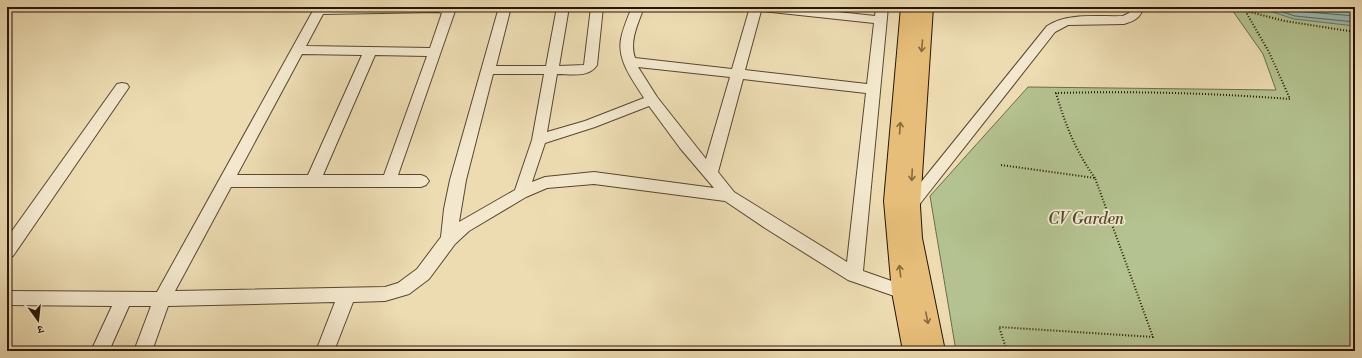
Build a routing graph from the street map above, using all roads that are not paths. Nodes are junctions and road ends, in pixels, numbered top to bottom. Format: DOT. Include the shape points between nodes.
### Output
graph roads {
  1 [pos="505,7"];
  2 [pos="563,7"];
  3 [pos="597,7"];
  4 [pos="638,7"];
  5 [pos="757,7"];
  6 [pos="909,7"];
  7 [pos="925,7"];
  8 [pos="1137,7"];
  9 [pos="320,9"];
  10 [pos="881,14"];
  11 [pos="297,50"];
  12 [pos="370,51"];
  13 [pos="435,52"];
  14 [pos="630,62"];
  15 [pos="488,70"];
  16 [pos="552,70"];
  17 [pos="738,73"];
  18 [pos="122,87"];
  19 [pos="873,89"];
  20 [pos="652,100"];
  21 [pos="539,140"];
  22 [pos="710,173"];
  23 [pos="226,181"];
  24 [pos="313,181"];
  25 [pos="388,181"];
  26 [pos="420,181"];
  27 [pos="521,193"];
  28 [pos="729,196"];
  29 [pos="910,206"];
  30 [pos="449,240"];
  31 [pos="7,251"];
  32 [pos="854,275"];
  33 [pos="903,292"];
  34 [pos="922,293"];
  35 [pos="347,294"];
  36 [pos="7,298"];
  37 [pos="124,298"];
  38 [pos="162,299"];
  39 [pos="100,351"];
  40 [pos="143,351"];
  41 [pos="325,351"];
  42 [pos="914,351"];
  43 [pos="934,351"];
  1 -- 15 [label="street"];
  2 -- 16 [label="street"];
  3 -- 16 [label="street" via="589,68"];
  4 -- 14 [label="street" via="627,38 626,51"];
  5 -- 10 [label="street"];
  5 -- 17 [label="street"];
  33 -- 6 [label="main road, one-way" via="894,201"];
  7 -- 29 [label="main road, one-way"];
  8 -- 29 [label="street" via="1132,18 1066,21 1051,29"];
  9 -- 11 [label="street"];
  9 -- 13 [label="street" via="445,9 449,12 448,17"];
  10 -- 19 [label="street"];
  11 -- 12 [label="street"];
  11 -- 23 [label="street"];
  12 -- 13 [label="street"];
  12 -- 24 [label="street"];
  13 -- 25 [label="street"];
  14 -- 17 [label="street"];
  14 -- 20 [label="street"];
  15 -- 16 [label="street"];
  15 -- 30 [label="street" via="458,180"];
  16 -- 21 [label="street"];
  17 -- 19 [label="street"];
  17 -- 22 [label="street"];
  18 -- 31 [label="street"];
  19 -- 32 [label="street"];
  20 -- 21 [label="street"];
  20 -- 22 [label="street"];
  21 -- 27 [label="street"];
  22 -- 28 [label="street"];
  23 -- 24 [label="street"];
  23 -- 38 [label="street"];
  24 -- 25 [label="street"];
  25 -- 26 [label="street"];
  27 -- 28 [label="street" via="545,183 594,178"];
  27 -- 30 [label="street" via="463,227"];
  28 -- 32 [label="street"];
  29 -- 34 [label="main road" via="912,238"];
  30 -- 35 [label="street" via="423,274 403,289 385,294"];
  32 -- 33 [label="street"];
  33 -- 34 [label="street"];
  33 -- 42 [label="main road"];
  34 -- 43 [label="main road, one-way"];
  35 -- 38 [label="street"];
  35 -- 41 [label="street"];
  36 -- 37 [label="street"];
  37 -- 38 [label="street"];
  37 -- 39 [label="street"];
  38 -- 40 [label="street"];
}
